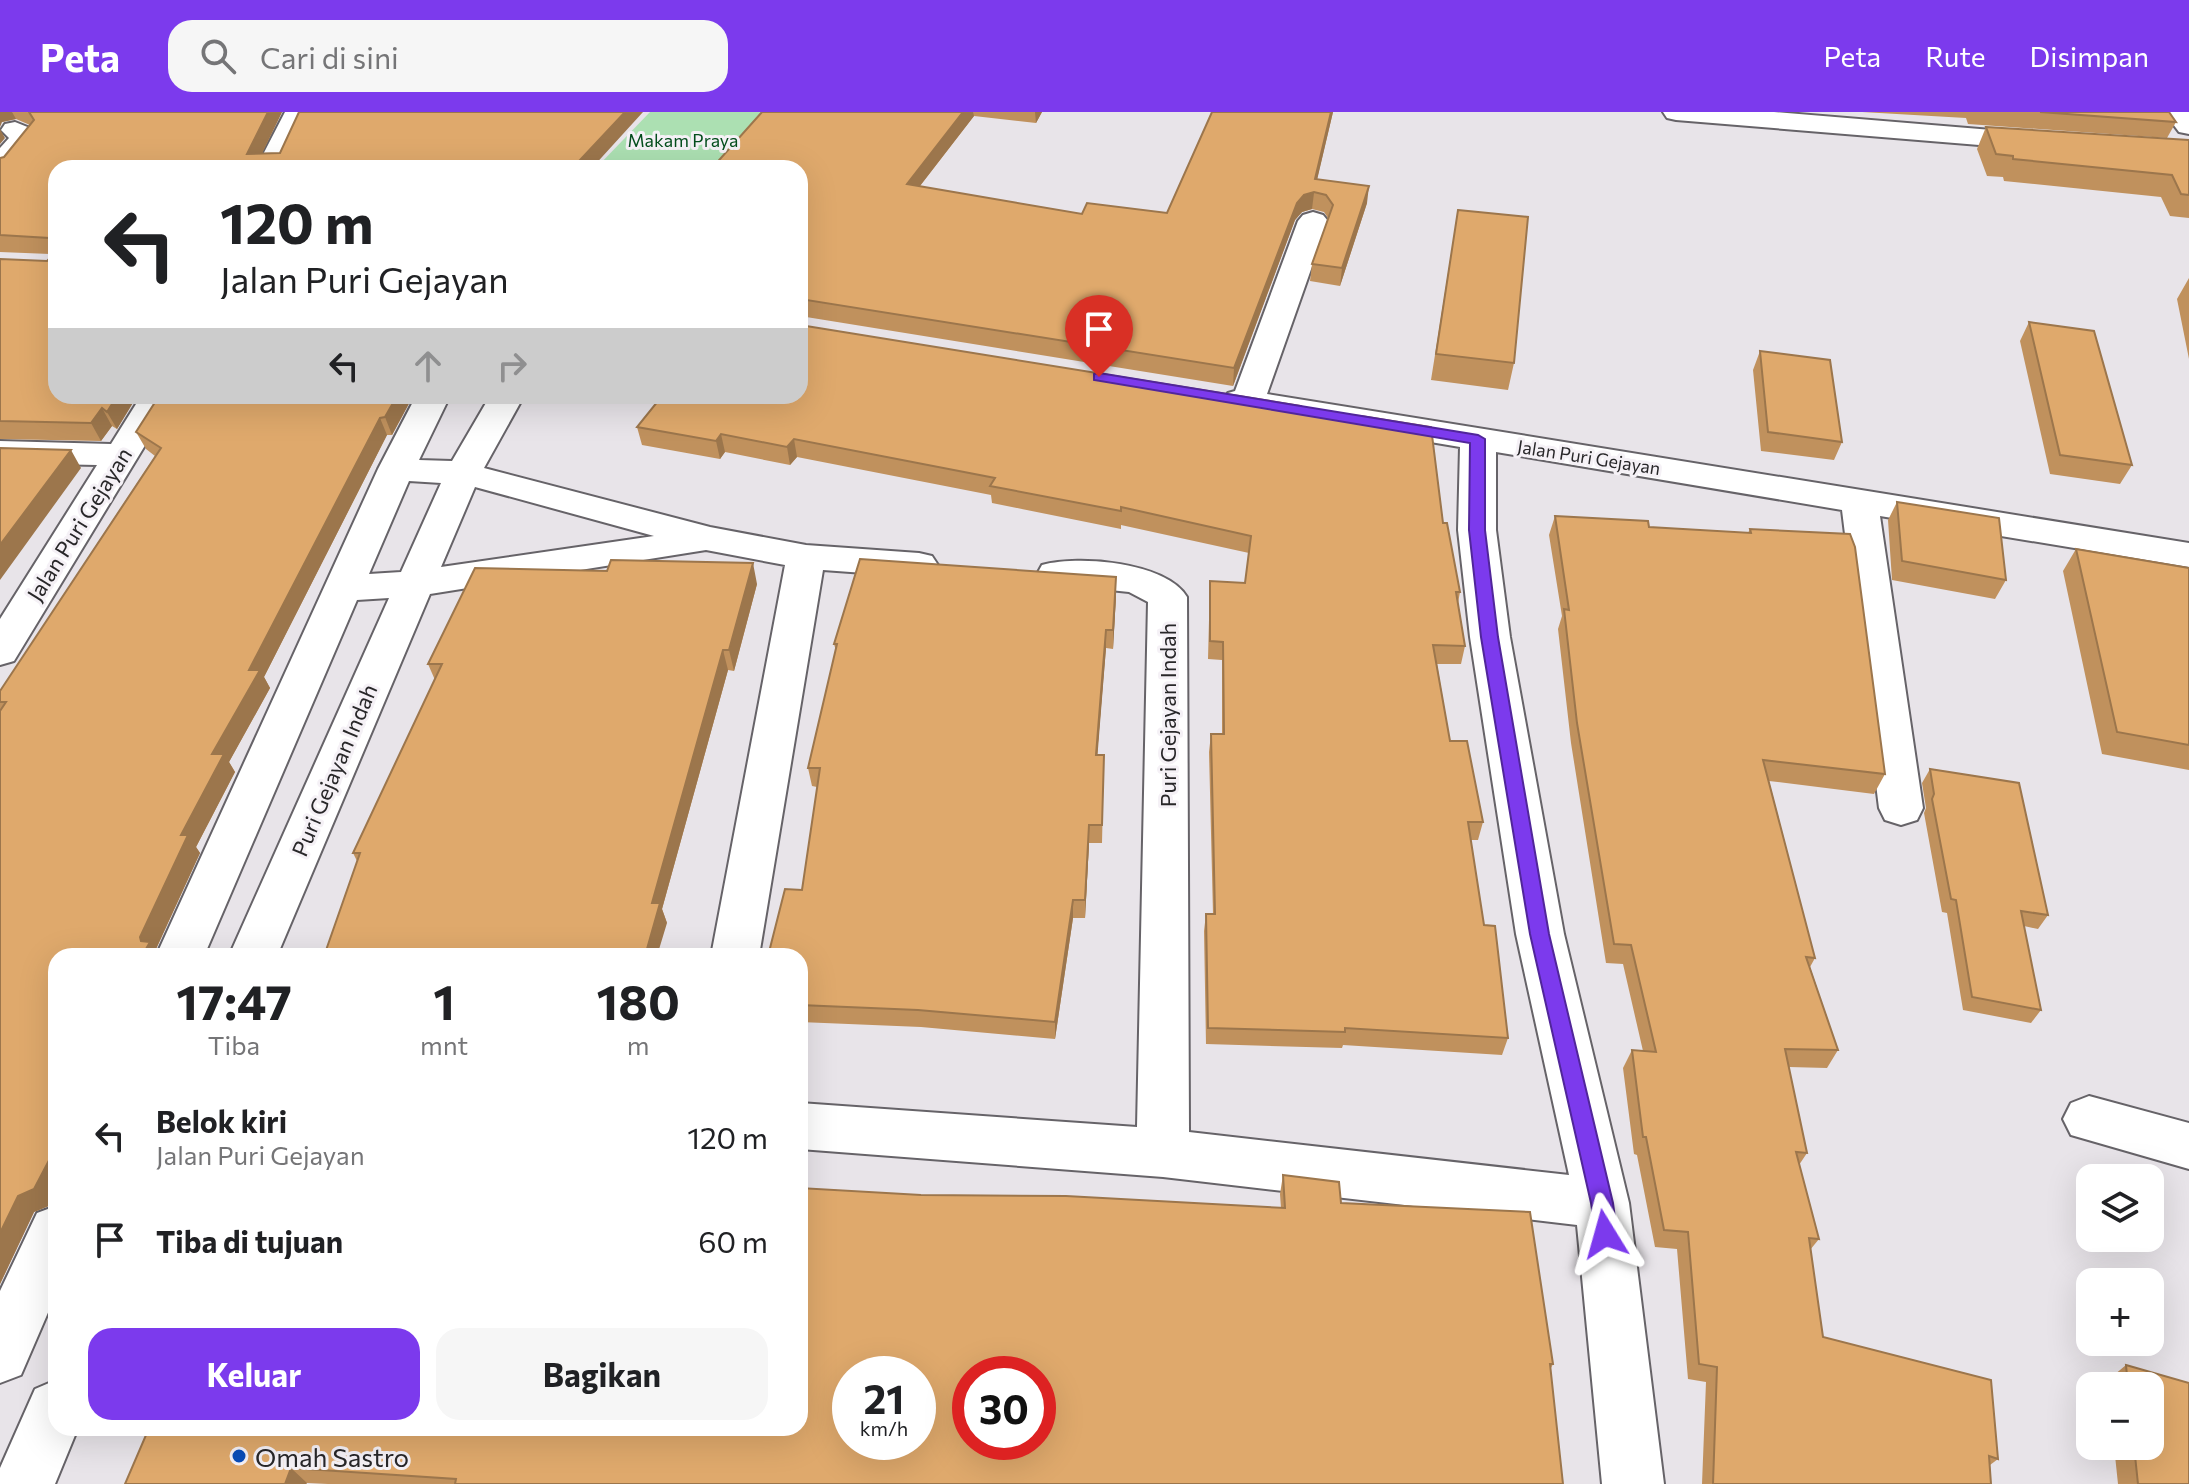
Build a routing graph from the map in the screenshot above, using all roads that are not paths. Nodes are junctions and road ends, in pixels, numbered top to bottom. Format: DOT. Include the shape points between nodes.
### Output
graph roads {
  1 [pos="298,112"];
  2 [pos="1676,112"];
  3 [pos="2177,112"];
  4 [pos="2189,126"];
  5 [pos="15,130"];
  6 [pos="2067,144"];
  7 [pos="274,160"];
  8 [pos="0,166"];
  9 [pos="1313,221"];
  10 [pos="1202,394"];
  11 [pos="1248,401"];
  12 [pos="153,404"];
  13 [pos="429,404"];
  14 [pos="502,404"];
  15 [pos="1478,439"];
  16 [pos="0,452"];
  17 [pos="122,455"];
  18 [pos="396,469"];
  19 [pos="463,473"];
  20 [pos="1859,499"];
  21 [pos="710,539"];
  22 [pos="806,557"];
  23 [pos="2188,558"];
  24 [pos="948,567"];
  25 [pos="1027,572"];
  26 [pos="414,584"];
  27 [pos="343,588"];
  28 [pos="0,651"];
  29 [pos="1901,808"];
  30 [pos="184,948"];
  31 [pos="256,948"];
  32 [pos="736,948"];
  33 [pos="2089,1119"];
  34 [pos="808,1127"];
  35 [pos="2189,1146"];
  36 [pos="1163,1153"];
  37 [pos="1602,1203"];
  38 [pos="48,1249"];
  39 [pos="0,1355"];
  40 [pos="48,1428"];
  41 [pos="24,1484"];
  42 [pos="1633,1484"];
  1 -- 7 [label="street"];
  2 -- 6 [label="street"];
  3 -- 4 [label="street"];
  5 -- 8 [label="street" via="25,136 23,142"];
  9 -- 11 [label="street"];
  10 -- 11 [label="street, Jalan Puri Gejayan"];
  11 -- 15 [label="street, Jalan Puri Gejayan"];
  12 -- 17 [label="street, Jalan Puri Gejayan"];
  13 -- 18 [label="street"];
  14 -- 19 [label="street, Puri Gejayan Indah"];
  15 -- 20 [label="street, Jalan Puri Gejayan"];
  15 -- 37 [label="street" via="1477,530 1490,637 1540,934"];
  16 -- 17 [label="street"];
  17 -- 28 [label="street, Jalan Puri Gejayan"];
  18 -- 19 [label="street"];
  18 -- 27 [label="street"];
  19 -- 21 [label="street"];
  19 -- 26 [label="street, Puri Gejayan Indah"];
  20 -- 23 [label="street, Jalan Puri Gejayan"];
  20 -- 29 [label="street"];
  21 -- 22 [label="street"];
  21 -- 26 [label="street"];
  22 -- 24 [label="street"];
  22 -- 32 [label="street"];
  25 -- 36 [label="street, Puri Gejayan Indah" via="1137,580 1168,597"];
  26 -- 27 [label="street"];
  26 -- 31 [label="street, Puri Gejayan Indah"];
  27 -- 30 [label="street"];
  33 -- 35 [label="street"];
  34 -- 36 [label="street"];
  36 -- 37 [label="street"];
  37 -- 42 [label="street"];
  38 -- 39 [label="street"];
  40 -- 41 [label="street"];
}
